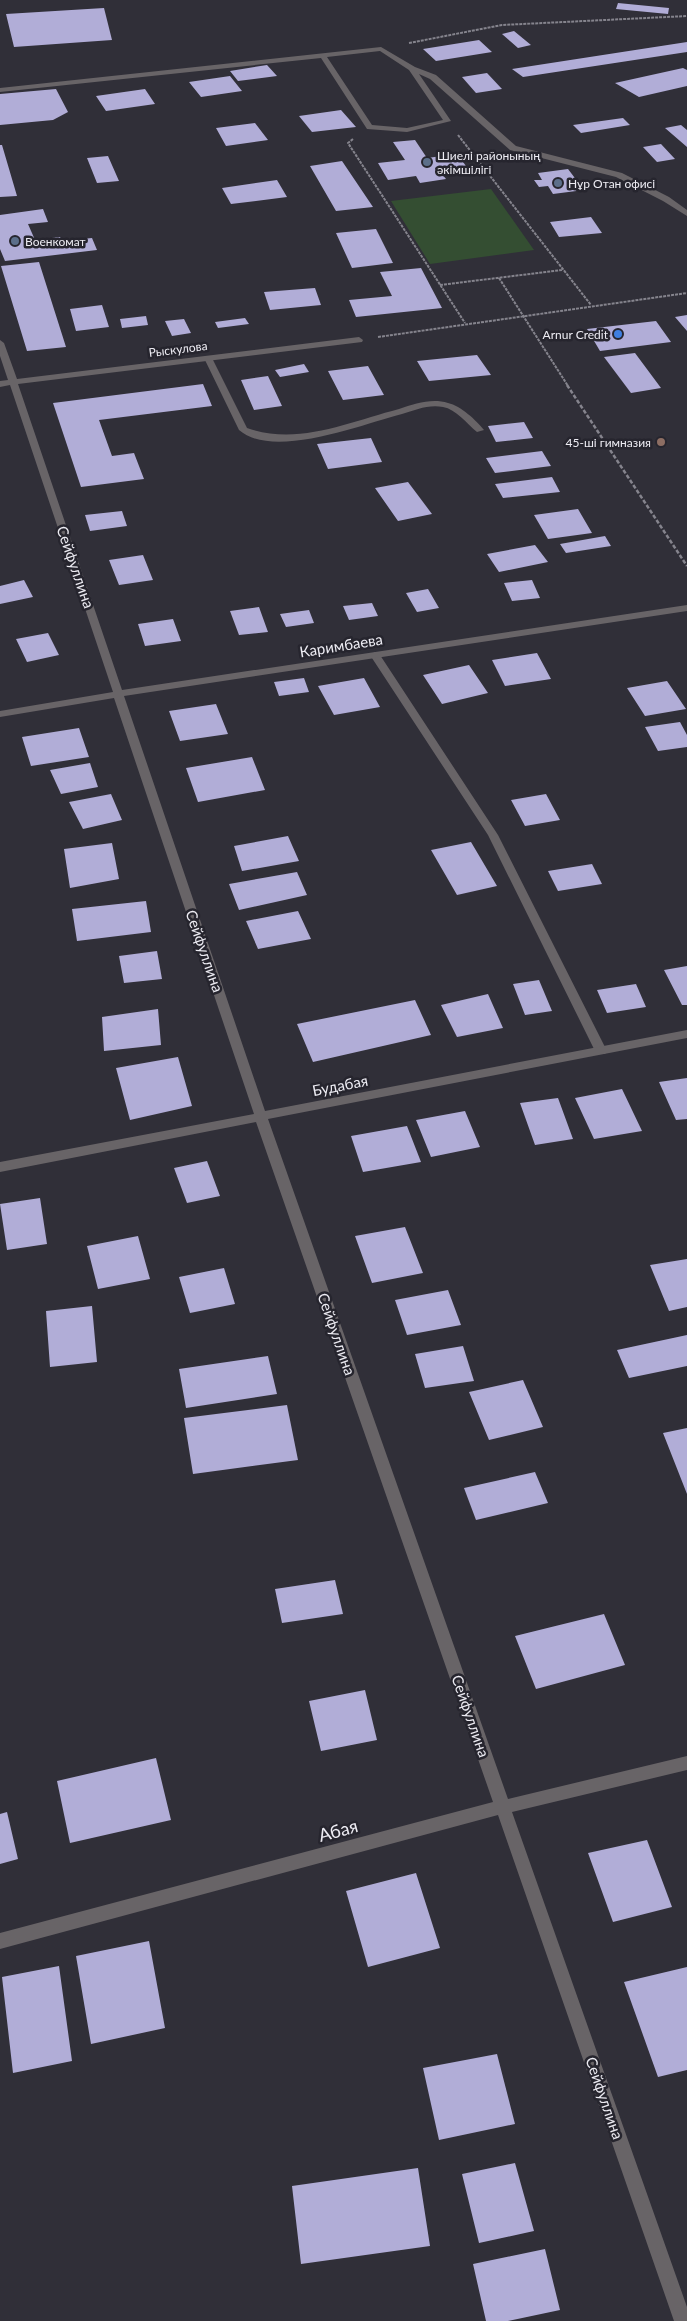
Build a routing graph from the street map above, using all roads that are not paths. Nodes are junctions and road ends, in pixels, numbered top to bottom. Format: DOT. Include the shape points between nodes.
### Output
graph roads {
  1 [pos="324,56"];
  2 [pos="412,69"];
  3 [pos="0,90"];
  4 [pos="687,214"];
  5 [pos="359,340"];
  6 [pos="0,343"];
  7 [pos="208,358"];
  8 [pos="13,382"];
  9 [pos="0,384"];
  10 [pos="480,430"];
  11 [pos="687,608"];
  12 [pos="375,655"];
  13 [pos="118,694"];
  14 [pos="0,714"];
  15 [pos="687,1034"];
  16 [pos="600,1051"];
  17 [pos="261,1117"];
  18 [pos="0,1168"];
  19 [pos="687,1763"];
  20 [pos="503,1807"];
  21 [pos="0,1941"];
  22 [pos="683,2321"];
  1 -- 2 [label="street" via="381,49"];
  1 -- 2 [label="street" via="370,127 407,130 447,121"];
  1 -- 3 [label="street"];
  2 -- 4 [label="street" via="433,77 513,148 618,175 666,198"];
  5 -- 7 [label="street, Рыскулова"];
  6 -- 8 [label="street, Сейфуллина"];
  7 -- 8 [label="street, Рыскулова"];
  7 -- 10 [label="street" via="243,430 262,437 308,436 428,404 448,405"];
  8 -- 9 [label="street, Рыскулова"];
  8 -- 13 [label="street, Сейфуллина"];
  11 -- 12 [label="street, Каримбаева"];
  12 -- 13 [label="street, Каримбаева"];
  12 -- 16 [label="street" via="493,835"];
  13 -- 14 [label="street, Каримбаева"];
  13 -- 17 [label="street, Сейфуллина"];
  15 -- 16 [label="street, Будабая"];
  16 -- 17 [label="street, Будабая"];
  17 -- 18 [label="street, Будабая"];
  17 -- 20 [label="street, Сейфуллина"];
  19 -- 20 [label="street, Абая"];
  20 -- 21 [label="street, Абая"];
  20 -- 22 [label="street, Сейфуллина"];
}
